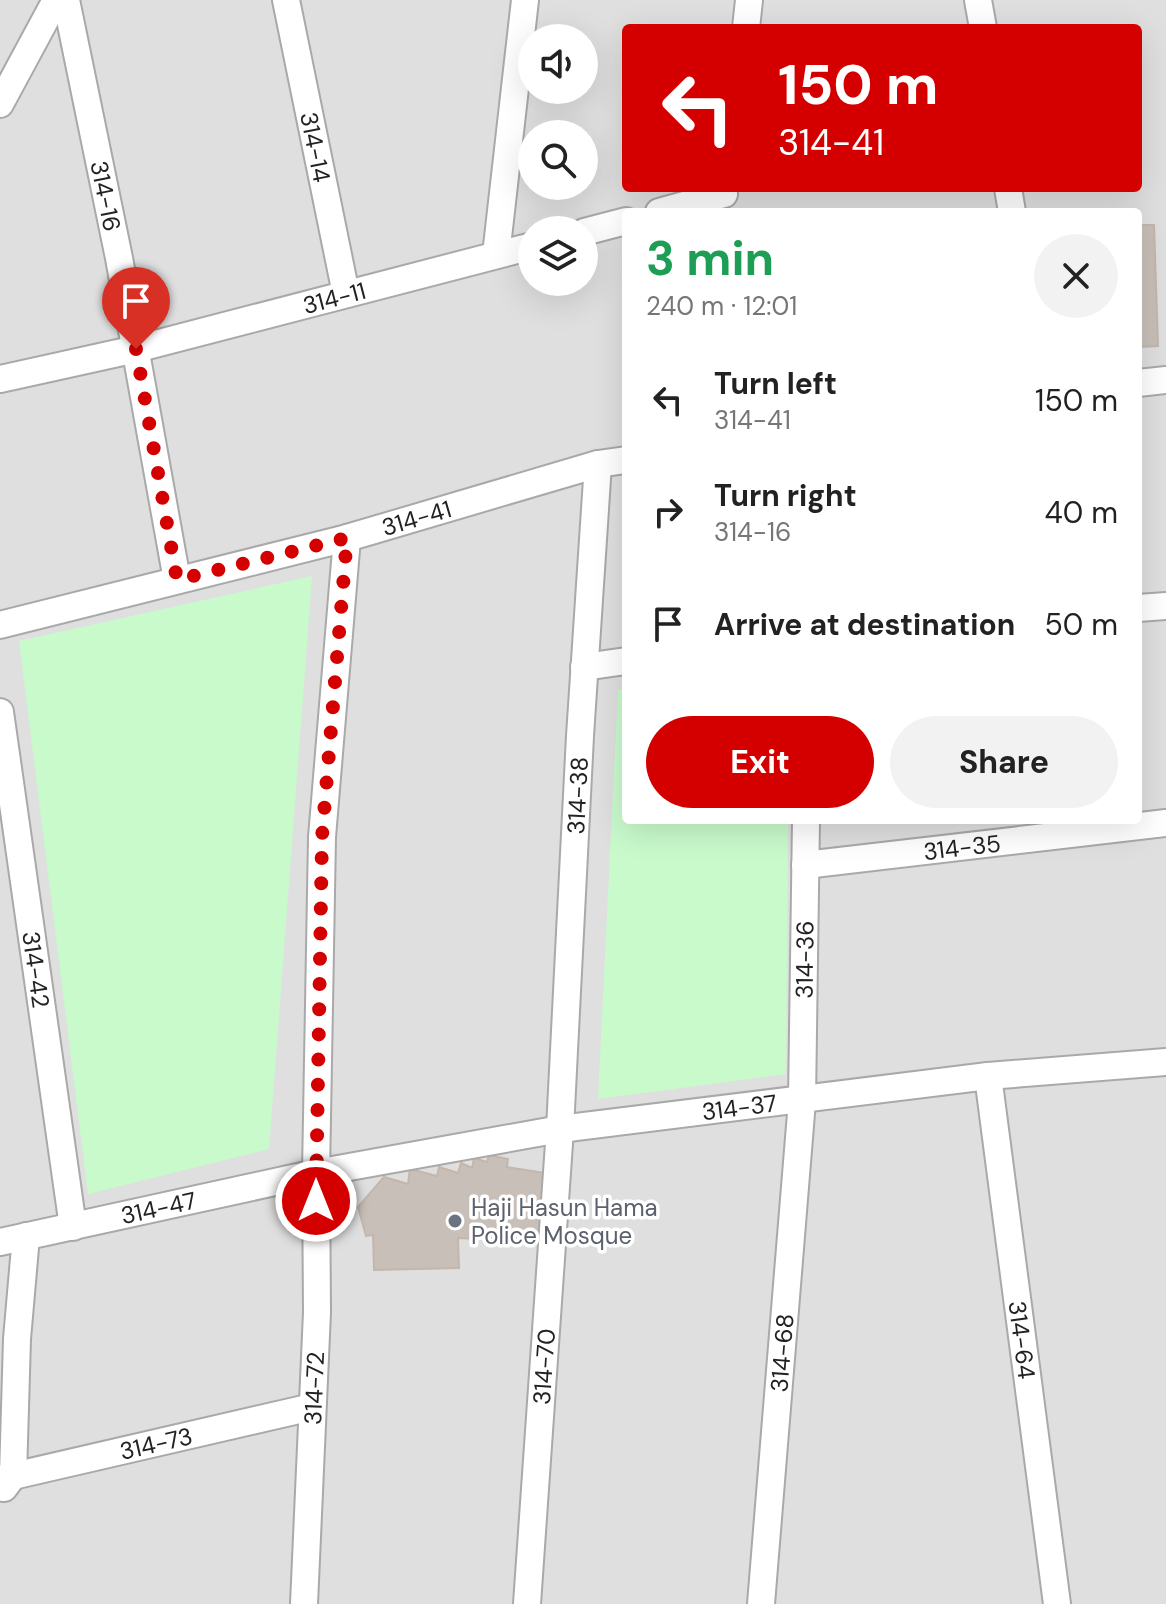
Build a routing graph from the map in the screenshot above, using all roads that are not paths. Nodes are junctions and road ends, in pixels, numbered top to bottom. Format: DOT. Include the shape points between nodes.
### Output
graph roads {
  1 [pos="56,0"];
  2 [pos="66,0"];
  3 [pos="286,0"];
  4 [pos="525,0"];
  5 [pos="749,0"];
  6 [pos="978,0"];
  7 [pos="746,24"];
  8 [pos="982,24"];
  9 [pos="0,104"];
  10 [pos="723,198"];
  11 [pos="677,208"];
  12 [pos="622,222"];
  13 [pos="598,228"];
  14 [pos="518,250"];
  15 [pos="496,255"];
  16 [pos="346,294"];
  17 [pos="136,349"];
  18 [pos="0,379"];
  19 [pos="1166,380"];
  20 [pos="1142,383"];
  21 [pos="622,461"];
  22 [pos="598,464"];
  23 [pos="347,538"];
  24 [pos="177,580"];
  25 [pos="1166,606"];
  26 [pos="1142,608"];
  27 [pos="0,625"];
  28 [pos="622,662"];
  29 [pos="584,667"];
  30 [pos="0,712"];
  31 [pos="1166,823"];
  32 [pos="806,824"];
  33 [pos="805,865"];
  34 [pos="1166,1062"];
  35 [pos="988,1076"];
  36 [pos="802,1101"];
  37 [pos="560,1129"];
  38 [pos="316,1173"];
  39 [pos="73,1227"];
  40 [pos="26,1236"];
  41 [pos="0,1242"];
  42 [pos="312,1407"];
  43 [pos="4,1483"];
  44 [pos="304,1604"];
  45 [pos="527,1604"];
  46 [pos="761,1604"];
  47 [pos="1057,1604"];
  1 -- 9 [label="street"];
  2 -- 17 [label="street, 314-16"];
  3 -- 16 [label="street, 314-14"];
  4 -- 15 [label="street"];
  5 -- 7 [label="street"];
  6 -- 8 [label="street"];
  10 -- 11 [label="street"];
  12 -- 13 [label="street"];
  14 -- 15 [label="street, 314-11"];
  15 -- 16 [label="street, 314-11"];
  16 -- 17 [label="street, 314-11"];
  17 -- 18 [label="street, 314-11"];
  17 -- 24 [label="street, 314-16"];
  19 -- 20 [label="street"];
  21 -- 22 [label="street, 314-41"];
  22 -- 23 [label="street, 314-41"];
  22 -- 29 [label="street, 314-38"];
  23 -- 24 [label="street, 314-41"];
  23 -- 38 [label="street, 314-72" via="322,837"];
  24 -- 27 [label="street, 314-41"];
  25 -- 26 [label="street"];
  28 -- 29 [label="street"];
  29 -- 37 [label="street, 314-38"];
  30 -- 39 [label="street, 314-42"];
  31 -- 33 [label="street, 314-35"];
  32 -- 33 [label="street, 314-36"];
  33 -- 36 [label="street, 314-36"];
  34 -- 35 [label="street, 314-37"];
  35 -- 36 [label="street, 314-37"];
  35 -- 47 [label="street, 314-64"];
  36 -- 37 [label="street, 314-37"];
  36 -- 46 [label="street, 314-68"];
  37 -- 38 [label="street, 314-37"];
  37 -- 45 [label="street, 314-70"];
  38 -- 39 [label="street, 314-47"];
  38 -- 42 [label="street, 314-72"];
  39 -- 40 [label="street, 314-47"];
  40 -- 41 [label="street, 314-47"];
  40 -- 43 [label="street"];
  42 -- 43 [label="street, 314-73"];
  42 -- 44 [label="street, 314-72"];
}
